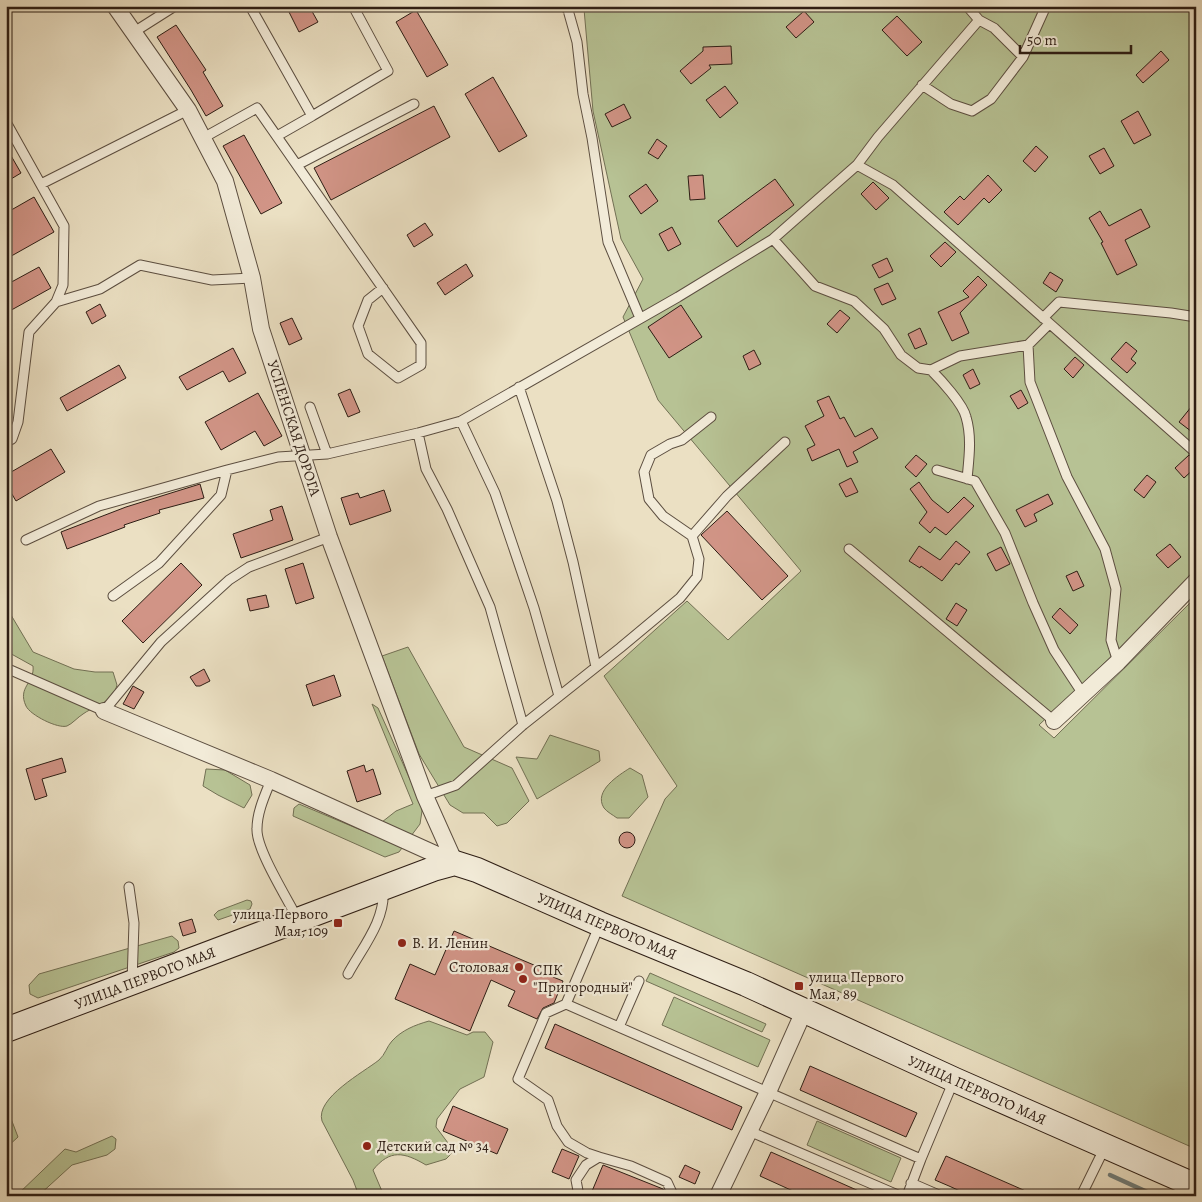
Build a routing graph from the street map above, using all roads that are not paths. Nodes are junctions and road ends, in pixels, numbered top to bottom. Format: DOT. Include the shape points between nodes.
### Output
graph roads {
  1 [pos="115,6"];
  2 [pos="175,6"];
  3 [pos="250,6"];
  4 [pos="353,6"];
  5 [pos="967,6"];
  6 [pos="1046,6"];
  7 [pos="566,8"];
  8 [pos="978,20"];
  9 [pos="134,32"];
  10 [pos="1023,56"];
  11 [pos="922,85"];
  12 [pos="414,104"];
  13 [pos="188,110"];
  14 [pos="312,116"];
  15 [pos="6,122"];
  16 [pos="277,136"];
  17 [pos="203,138"];
  18 [pos="297,165"];
  19 [pos="857,165"];
  20 [pos="41,184"];
  21 [pos="773,238"];
  22 [pos="252,278"];
  23 [pos="382,288"];
  24 [pos="56,302"];
  25 [pos="1196,317"];
  26 [pos="640,318"];
  27 [pos="1046,321"];
  28 [pos="1028,346"];
  29 [pos="931,370"];
  30 [pos="519,387"];
  31 [pos="310,407"];
  32 [pos="711,417"];
  33 [pos="461,421"];
  34 [pos="418,433"];
  35 [pos="6,442"];
  36 [pos="785,442"];
  37 [pos="1196,453"];
  38 [pos="327,454"];
  39 [pos="304,455"];
  40 [pos="227,470"];
  41 [pos="937,470"];
  42 [pos="967,479"];
  43 [pos="692,536"];
  44 [pos="329,537"];
  45 [pos="26,540"];
  46 [pos="849,549"];
  47 [pos="1196,581"];
  48 [pos="113,596"];
  49 [pos="1118,662"];
  50 [pos="596,667"];
  51 [pos="6,668"];
  52 [pos="1083,694"];
  53 [pos="559,696"];
  54 [pos="104,711"];
  55 [pos="1054,721"];
  56 [pos="523,725"];
  57 [pos="271,780"];
  58 [pos="425,796"];
  59 [pos="455,863"];
  60 [pos="129,887"];
  61 [pos="383,888"];
  62 [pos="299,920"];
  63 [pos="600,924"];
  64 [pos="348,974"];
  65 [pos="639,981"];
  66 [pos="132,983"];
  67 [pos="566,1004"];
  68 [pos="804,1011"];
  69 [pos="619,1027"];
  70 [pos="6,1030"];
  71 [pos="954,1080"];
  72 [pos="768,1092"];
  73 [pos="749,1131"];
  74 [pos="1106,1146"];
  75 [pos="599,1157"];
  76 [pos="921,1159"];
  77 [pos="911,1183"];
  78 [pos="1196,1186"];
  79 [pos="579,1196"];
  80 [pos="675,1196"];
  81 [pos="718,1196"];
  82 [pos="900,1196"];
  83 [pos="907,1196"];
  84 [pos="941,1196"];
  85 [pos="1081,1196"];
  1 -- 9 [label="street, УСПЕНСКАЯ ДОРОГА"];
  2 -- 9 [label="lane"];
  3 -- 14 [label="lane"];
  4 -- 14 [label="lane" via="388,71"];
  5 -- 8 [label="lane"];
  6 -- 10 [label="lane"];
  7 -- 26 [label="lane" via="577,42 608,242"];
  8 -- 10 [label="lane" via="994,28"];
  8 -- 11 [label="lane"];
  9 -- 13 [label="street, УСПЕНСКАЯ ДОРОГА"];
  10 -- 11 [label="lane" via="991,99 972,111 951,104"];
  11 -- 19 [label="lane"];
  12 -- 18 [label="lane"];
  13 -- 17 [label="street, УСПЕНСКАЯ ДОРОГА"];
  13 -- 20 [label="lane"];
  14 -- 16 [label="lane"];
  15 -- 20 [label="lane"];
  16 -- 17 [label="lane" via="257,108"];
  16 -- 18 [label="lane"];
  17 -- 22 [label="street, УСПЕНСКАЯ ДОРОГА" via="225,181"];
  18 -- 23 [label="lane"];
  19 -- 21 [label="lane"];
  19 -- 27 [label="lane" via="892,185"];
  20 -- 24 [label="lane" via="64,226 63,285"];
  21 -- 26 [label="lane"];
  21 -- 29 [label="lane" via="815,286 854,300 884,329 901,355 918,368"];
  22 -- 24 [label="lane" via="212,280 140,265 100,289"];
  22 -- 39 [label="street, УСПЕНСКАЯ ДОРОГА" via="262,329"];
  23 -- 23 [label="lane" via="421,343 421,365 398,378 368,354 358,326 368,300"];
  24 -- 35 [label="lane" via="29,332 18,422 12,440"];
  25 -- 27 [label="lane" via="1059,302"];
  26 -- 30 [label="lane"];
  27 -- 28 [label="lane"];
  27 -- 37 [label="lane"];
  28 -- 29 [label="lane" via="960,356"];
  28 -- 49 [label="lane" via="1030,382 1067,477 1105,549 1116,589 1111,640"];
  29 -- 42 [label="lane" via="966,415 970,442"];
  30 -- 33 [label="lane"];
  30 -- 50 [label="lane" via="558,501"];
  31 -- 38 [label="lane"];
  32 -- 43 [label="lane" via="682,440 651,455 644,472 649,499 663,516"];
  33 -- 34 [label="lane"];
  33 -- 53 [label="lane" via="495,493 534,608"];
  34 -- 38 [label="lane"];
  34 -- 56 [label="lane" via="426,469 447,508 490,607"];
  36 -- 43 [label="lane" via="727,496"];
  38 -- 39 [label="lane"];
  39 -- 40 [label="lane" via="278,457"];
  39 -- 44 [label="street, УСПЕНСКАЯ ДОРОГА"];
  40 -- 45 [label="lane" via="99,506"];
  40 -- 48 [label="lane" via="221,495 159,563"];
  41 -- 42 [label="lane"];
  42 -- 52 [label="lane" via="975,481 1005,533 1054,650"];
  43 -- 50 [label="lane" via="699,559 698,577 680,598"];
  44 -- 54 [label="lane" via="249,567 229,580 161,642"];
  44 -- 58 [label="street, УСПЕНСКАЯ ДОРОГА"];
  46 -- 55 [label="lane"];
  47 -- 49 [label="street"];
  49 -- 52 [label="street"];
  50 -- 53 [label="lane"];
  51 -- 54 [label="lane"];
  52 -- 55 [label="street"];
  53 -- 56 [label="lane"];
  54 -- 57 [label="street"];
  56 -- 58 [label="lane" via="456,784"];
  57 -- 59 [label="street"];
  57 -- 62 [label="lane" via="256,830 262,850"];
  58 -- 59 [label="street, УСПЕНСКАЯ ДОРОГА"];
  59 -- 61 [label="street, УЛИЦА ПЕРВОГО МАЯ"];
  59 -- 63 [label="street, УЛИЦА ПЕРВОГО МАЯ"];
  60 -- 66 [label="lane" via="134,923"];
  61 -- 62 [label="street, УЛИЦА ПЕРВОГО МАЯ"];
  61 -- 64 [label="lane" via="379,919"];
  62 -- 66 [label="street, УЛИЦА ПЕРВОГО МАЯ"];
  63 -- 67 [label="lane"];
  63 -- 68 [label="street, УЛИЦА ПЕРВОГО МАЯ"];
  65 -- 69 [label="lane"];
  66 -- 70 [label="street, УЛИЦА ПЕРВОГО МАЯ"];
  67 -- 69 [label="lane"];
  67 -- 75 [label="lane" via="546,1013 518,1079 548,1100 556,1126 568,1142 587,1154"];
  68 -- 71 [label="street, УЛИЦА ПЕРВОГО МАЯ"];
  68 -- 72 [label="street"];
  69 -- 72 [label="lane"];
  71 -- 74 [label="street, УЛИЦА ПЕРВОГО МАЯ"];
  71 -- 76 [label="lane"];
  72 -- 73 [label="street"];
  72 -- 76 [label="lane"];
  73 -- 81 [label="street"];
  73 -- 82 [label="lane"];
  74 -- 78 [label="street, УЛИЦА ПЕРВОГО МАЯ"];
  74 -- 85 [label="lane"];
  75 -- 79 [label="lane" via="586,1165 576,1180"];
  75 -- 80 [label="lane" via="631,1166 667,1182"];
  76 -- 77 [label="lane"];
  77 -- 83 [label="lane"];
  77 -- 84 [label="lane"];
}
